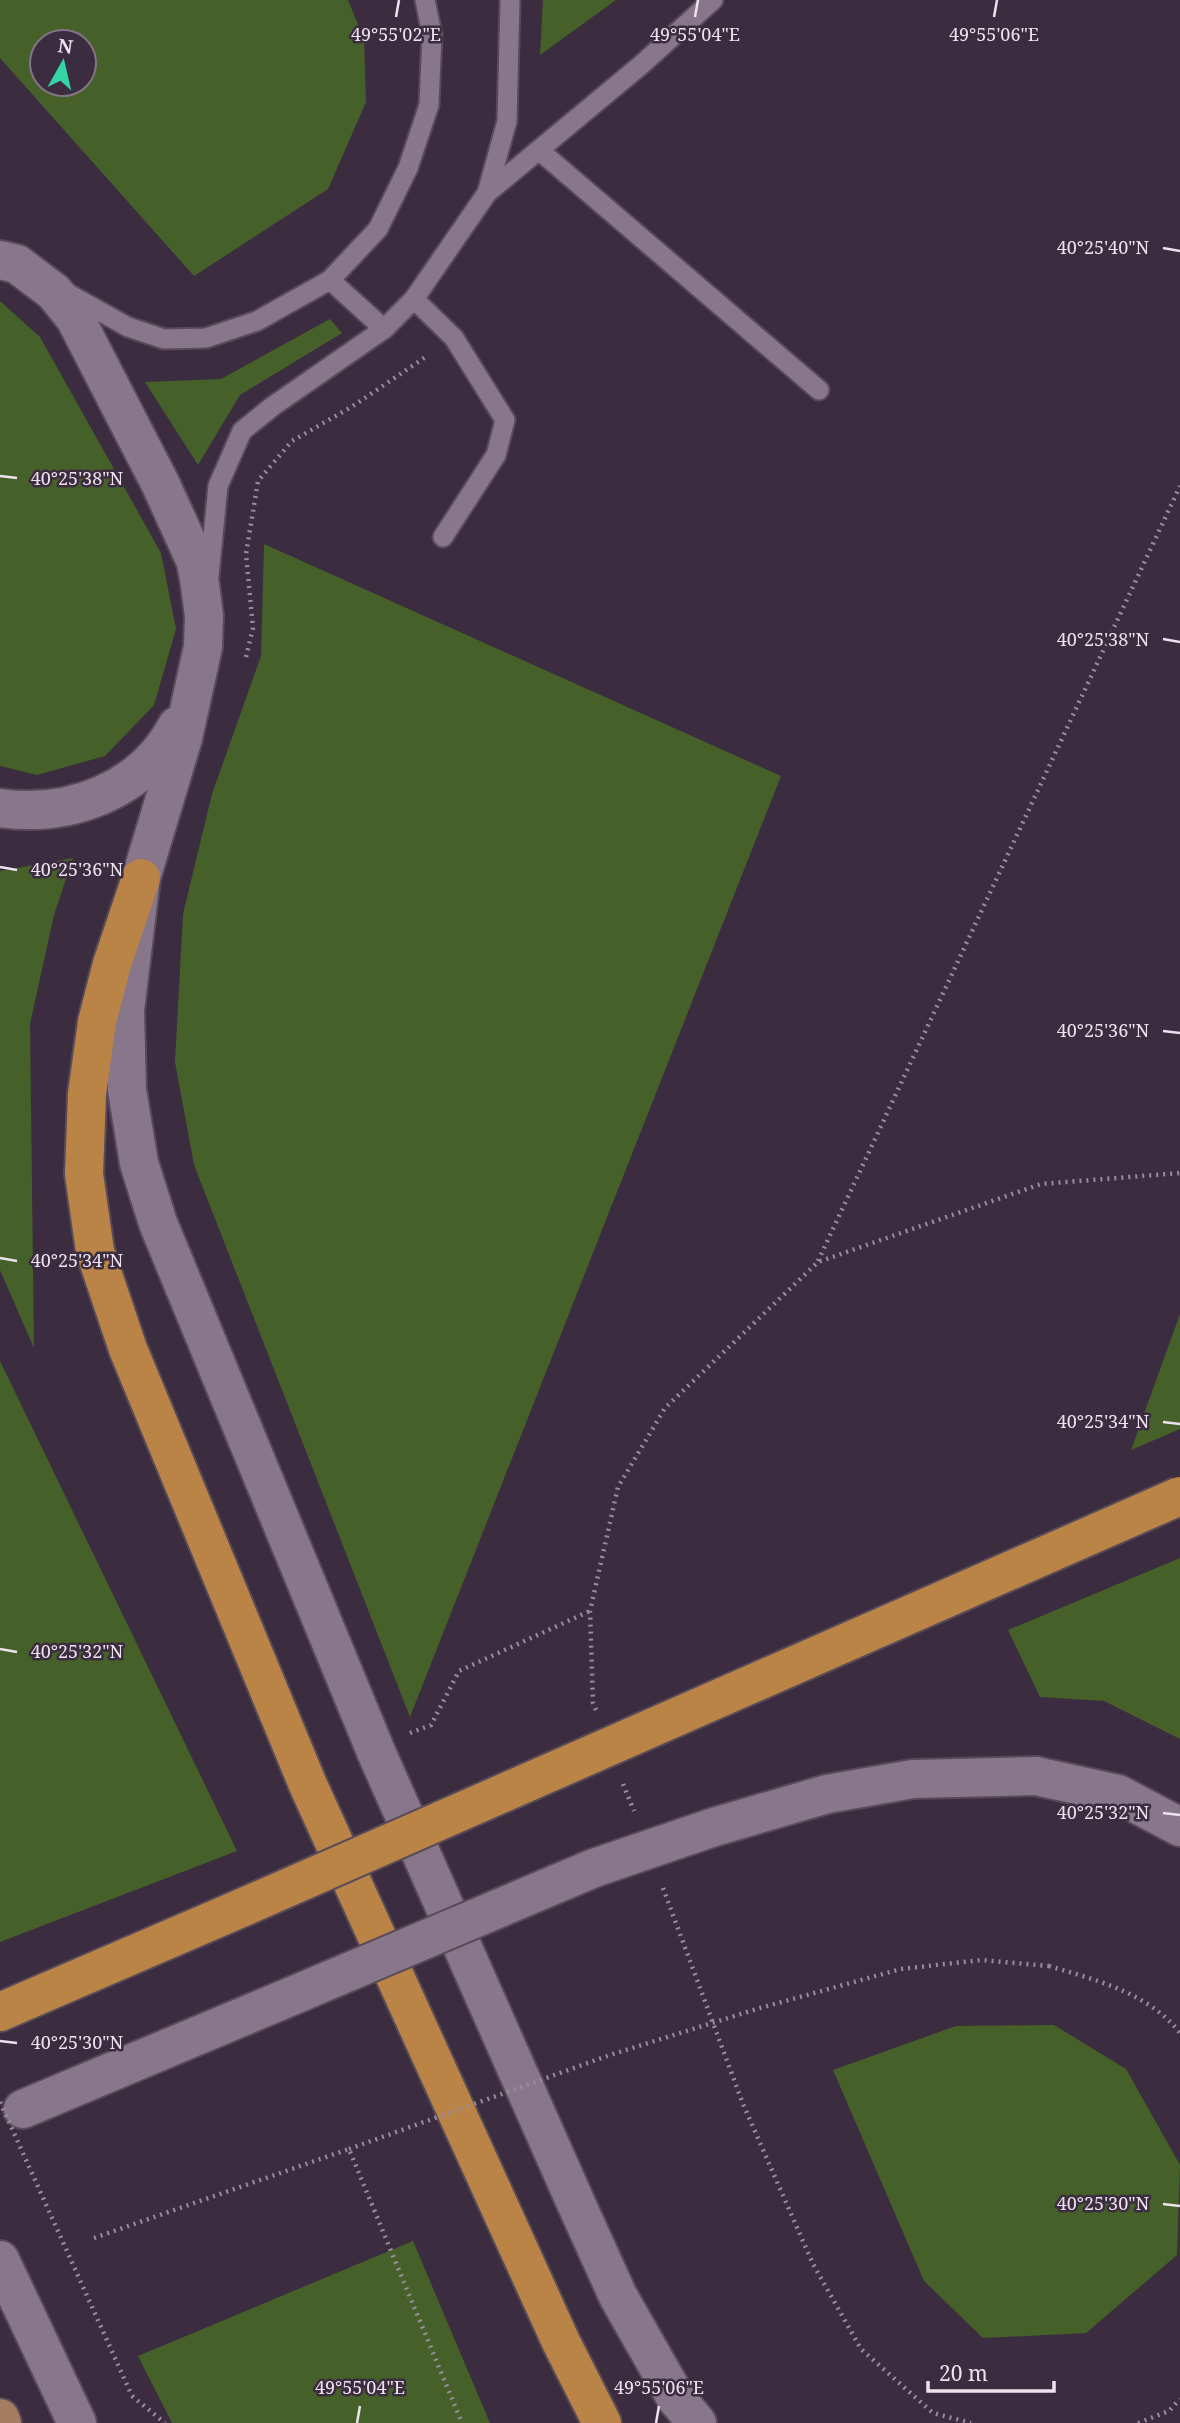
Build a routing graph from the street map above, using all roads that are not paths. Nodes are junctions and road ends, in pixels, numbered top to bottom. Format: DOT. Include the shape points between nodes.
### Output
graph roads {
  1 [pos="425,0"];
  2 [pos="510,0"];
  3 [pos="713,0"];
  4 [pos="540,151"];
  5 [pos="487,193"];
  6 [pos="6,260"];
  7 [pos="330,280"];
  8 [pos="414,299"];
  9 [pos="384,330"];
  10 [pos="818,390"];
  11 [pos="443,537"];
  12 [pos="204,616"];
  13 [pos="197,675"];
  14 [pos="0,808"];
  15 [pos="141,878"];
  16 [pos="1180,1496"];
  17 [pos="1180,1827"];
  18 [pos="0,2012"];
  19 [pos="12,2105"];
  20 [pos="0,2260"];
  21 [pos="77,2423"];
  22 [pos="602,2423"];
  23 [pos="697,2423"];
  1 -- 7 [label="lane" via="432,34 429,105 408,168 378,229"];
  2 -- 5 [label="lane" via="507,121"];
  3 -- 4 [label="lane"];
  4 -- 5 [label="lane"];
  4 -- 10 [label="lane"];
  5 -- 8 [label="lane"];
  6 -- 7 [label="lane" via="128,327 164,339 206,338 257,321"];
  6 -- 12 [label="main road" via="54,292 75,318 196,562"];
  7 -- 9 [label="lane"];
  8 -- 9 [label="lane"];
  8 -- 11 [label="lane" via="454,338 505,421 496,455"];
  9 -- 12 [label="lane" via="242,431 219,486"];
  12 -- 13 [label="main road" via="204,647"];
  13 -- 14 [label="main road" via="186,710 166,746 141,772 103,796 62,809"];
  13 -- 15 [label="main road"];
  15 -- 22 [label="highway" via="97,1022 87,1094 84,1174 96,1251 128,1349 308,1785"];
  15 -- 23 [label="main road" via="125,1010 127,1090 139,1163 158,1223 377,1754 618,2297 676,2398"];
  16 -- 18 [label="highway, bridge"];
  17 -- 19 [label="main road, bridge" via="1118,1794 1036,1776 913,1779 827,1794 594,1868 280,2001"];
  20 -- 21 [label="main road"];
}
